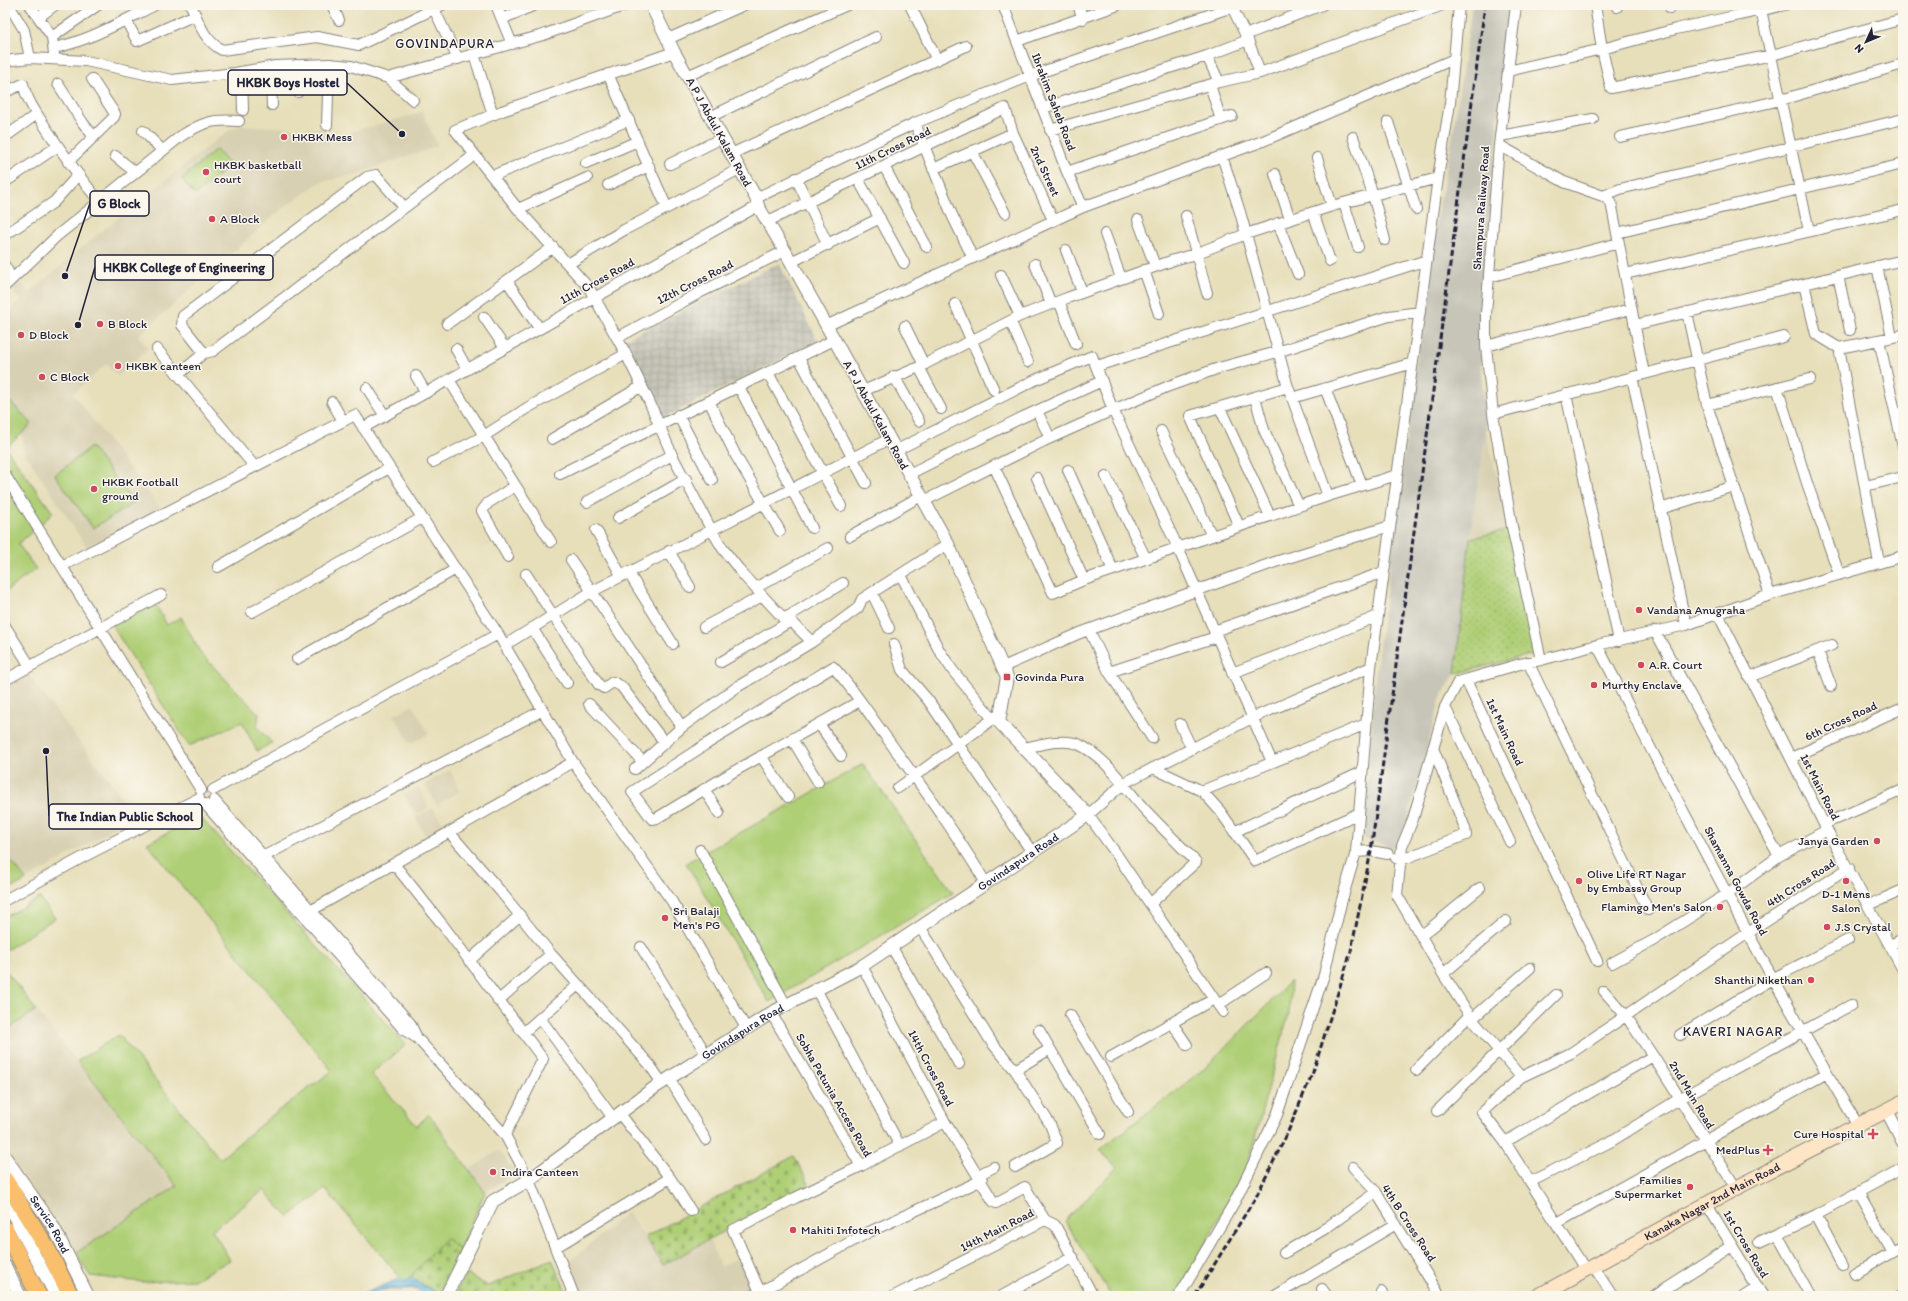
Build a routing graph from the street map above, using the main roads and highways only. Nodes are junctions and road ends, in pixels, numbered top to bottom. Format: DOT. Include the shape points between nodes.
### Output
graph roads {
  1 [pos="1903,1102"];
  2 [pos="5,1180"];
  3 [pos="12,1231"];
  4 [pos="1548,1294"];
  5 [pos="39,1296"];
  6 [pos="71,1296"];
  1 -- 4 [label="main road, Kanaka Nagar 2nd Main Road" via="1589,1267"];
  2 -- 6 [label="highway" via="47,1248"];
  3 -- 5 [label="highway"];
}
